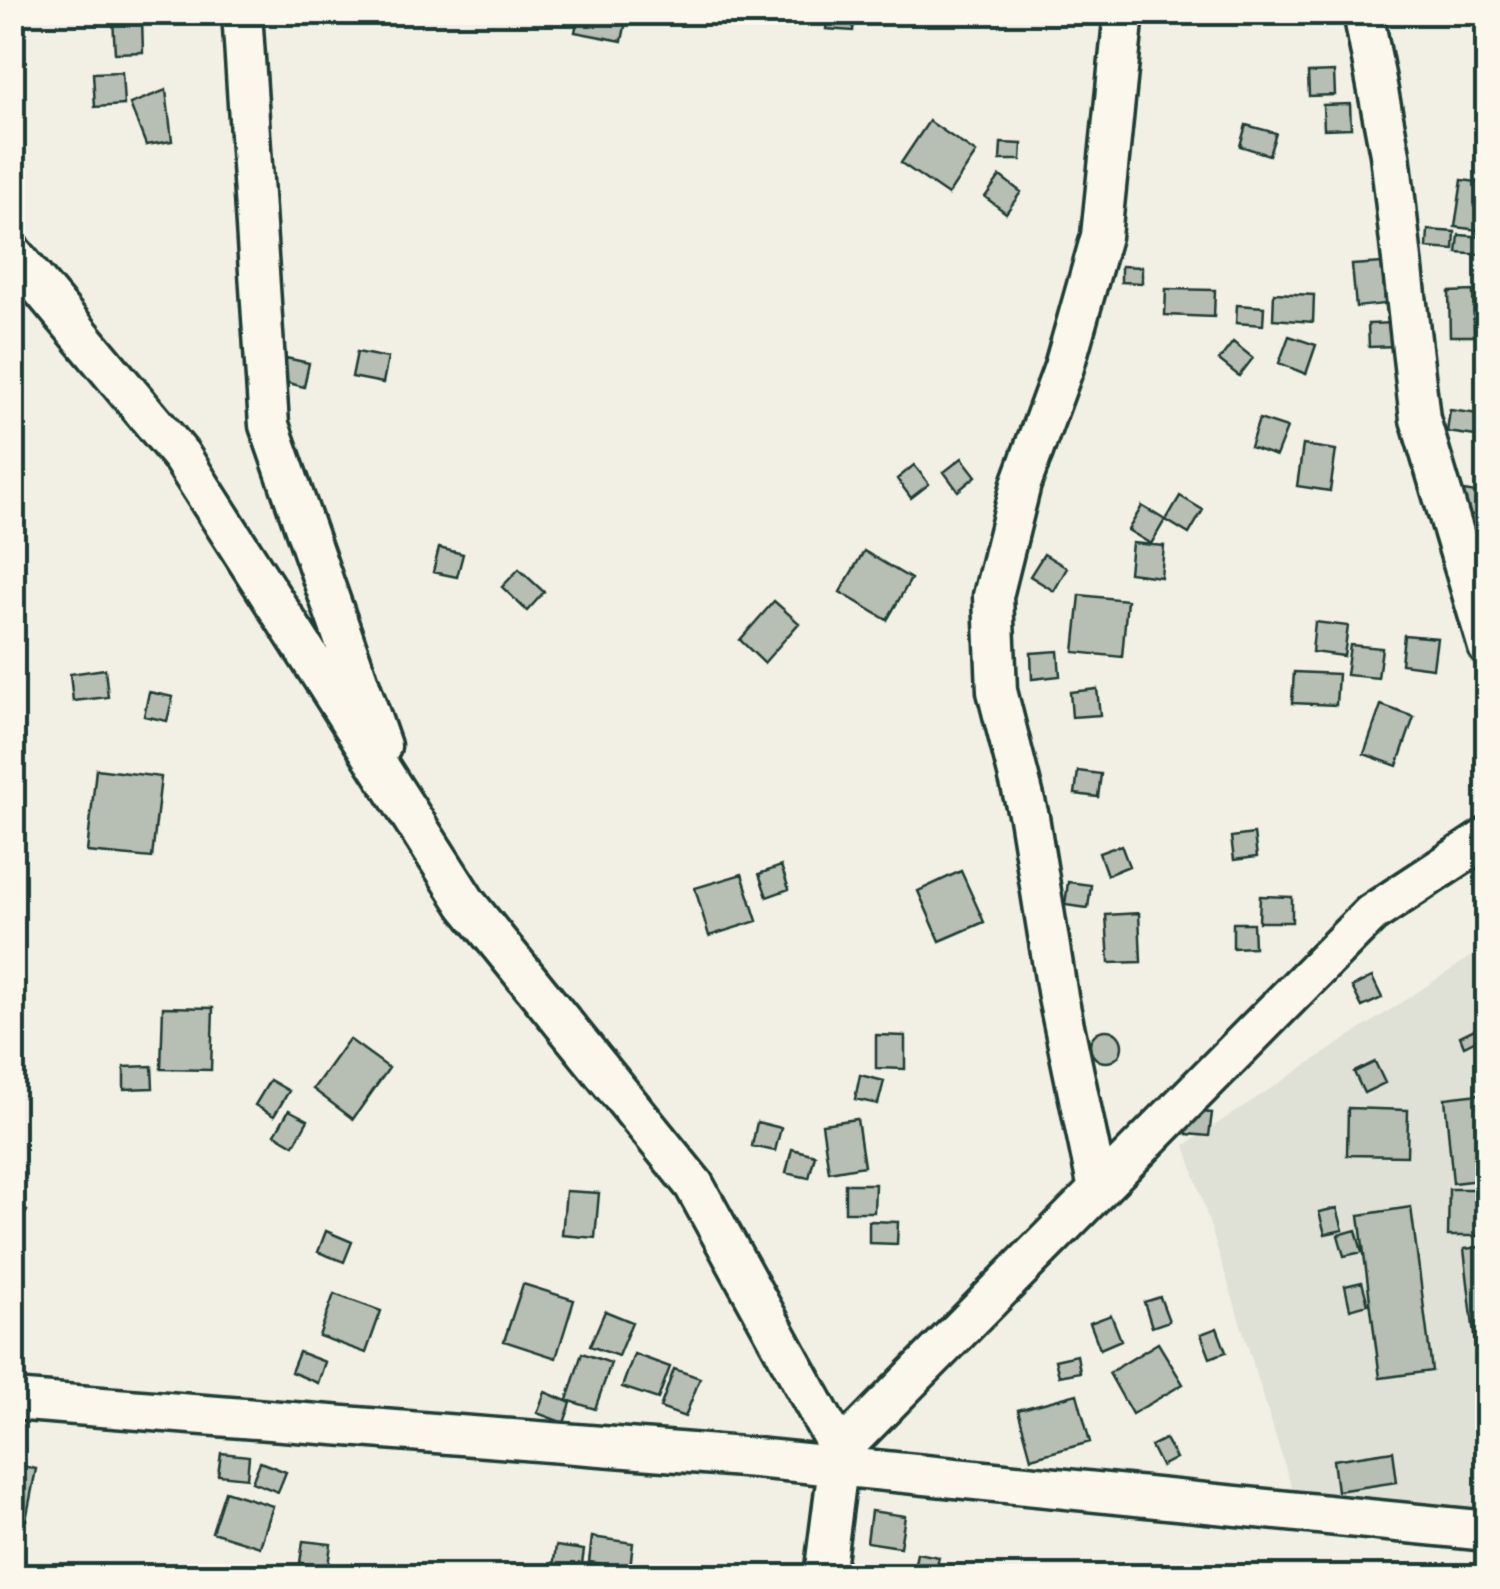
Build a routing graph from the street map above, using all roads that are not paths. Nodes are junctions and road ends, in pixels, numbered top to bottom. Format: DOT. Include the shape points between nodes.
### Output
graph roads {
  1 [pos="242,12"];
  2 [pos="1124,12"];
  3 [pos="1362,12"];
  4 [pos="12,253"];
  5 [pos="1488,647"];
  6 [pos="404,810"];
  7 [pos="1488,837"];
  8 [pos="1098,1189"];
  9 [pos="12,1400"];
  10 [pos="839,1459"];
  11 [pos="1488,1532"];
  12 [pos="824,1576"];
  1 -- 6 [label="street" via="269,425"];
  2 -- 8 [label="street" via="1100,236 1064,367 1021,484 993,596 997,691 1028,817"];
  3 -- 5 [label="street" via="1390,154 1420,420"];
  4 -- 6 [label="street" via="181,456"];
  6 -- 10 [label="street" via="466,904 694,1185"];
  7 -- 8 [label="street" via="1371,914"];
  8 -- 10 [label="street"];
  9 -- 10 [label="street"];
  10 -- 11 [label="street"];
  10 -- 12 [label="street"];
}
